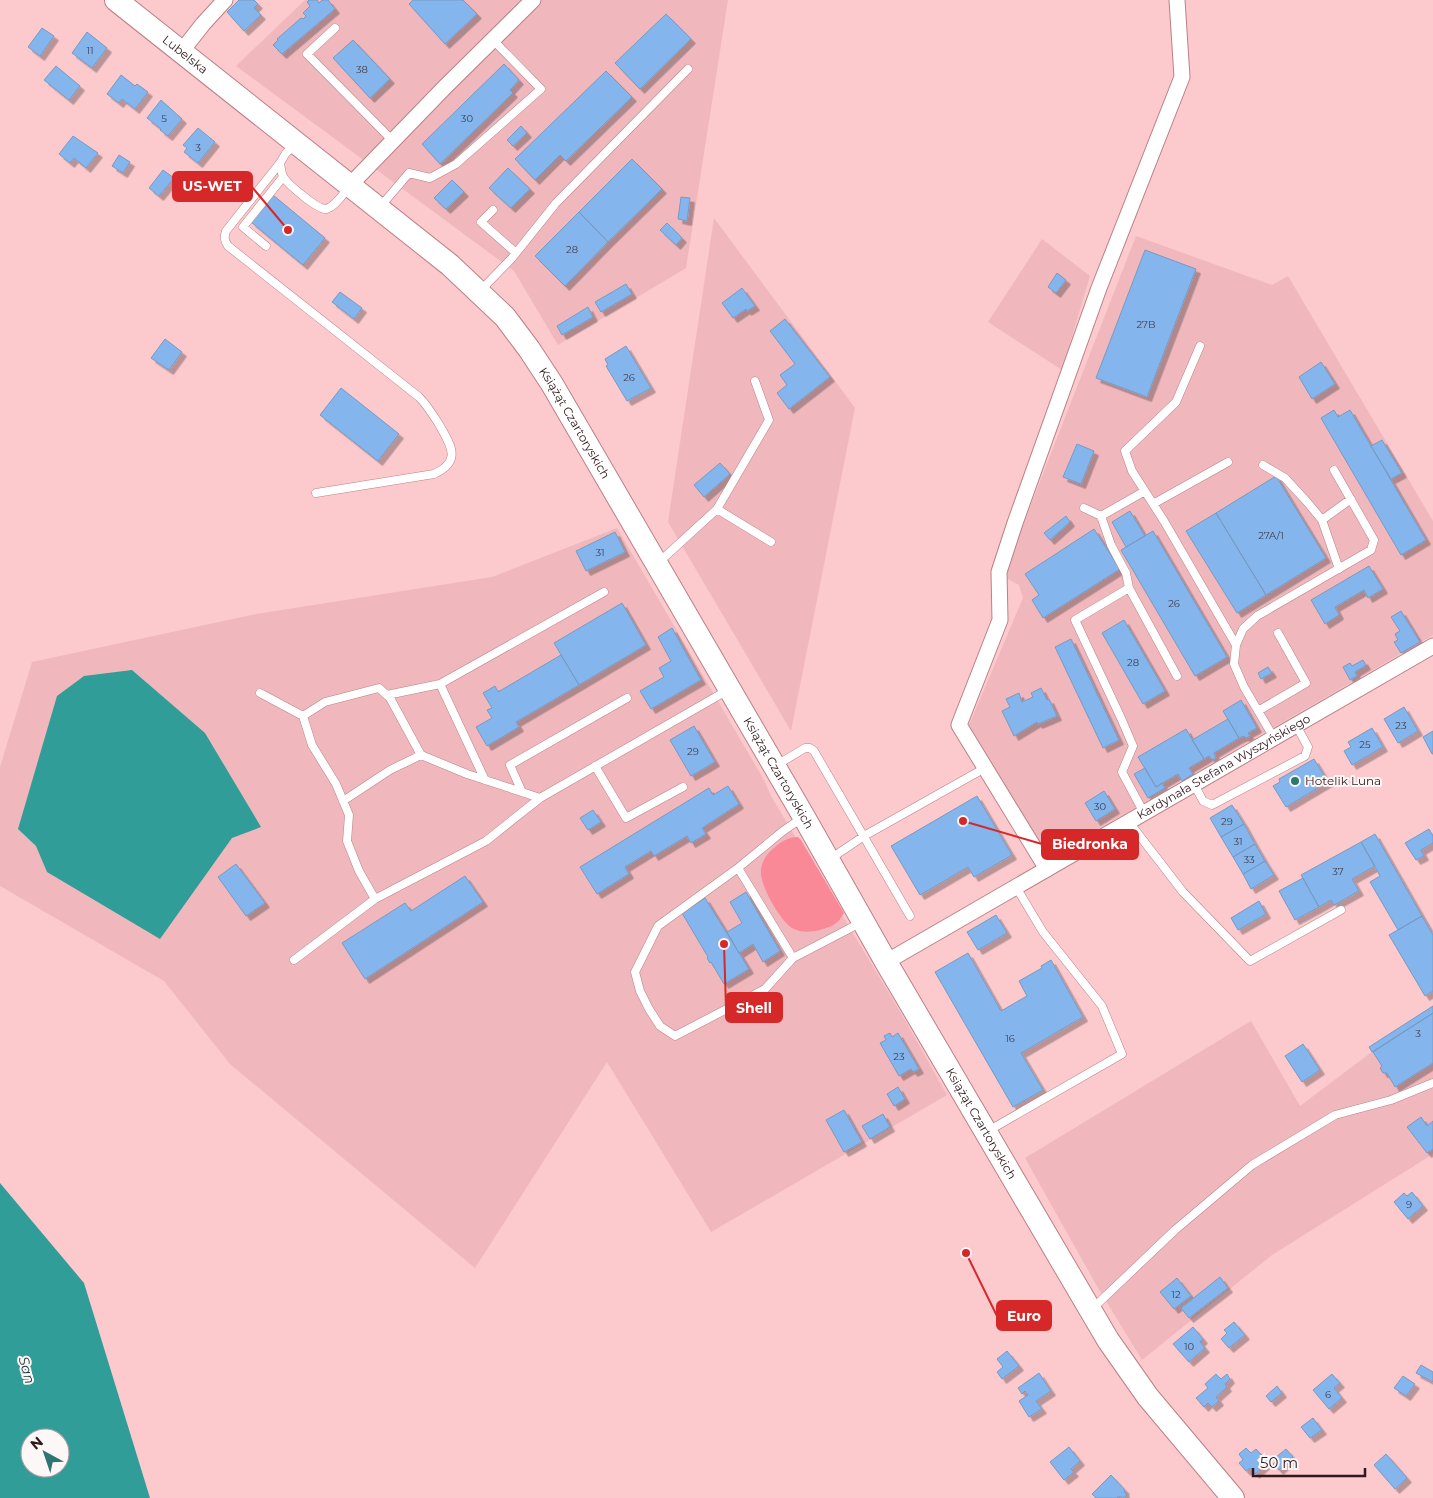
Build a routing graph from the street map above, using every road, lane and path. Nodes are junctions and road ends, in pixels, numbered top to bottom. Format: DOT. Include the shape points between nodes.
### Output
graph roads {
  1 [pos="116,0"];
  2 [pos="226,0"];
  3 [pos="534,0"];
  4 [pos="1177,0"];
  5 [pos="335,28"];
  6 [pos="493,40"];
  7 [pos="181,52"];
  8 [pos="688,69"];
  9 [pos="254,109"];
  10 [pos="393,141"];
  11 [pos="296,144"];
  12 [pos="280,163"];
  13 [pos="283,177"];
  14 [pos="350,186"];
  15 [pos="379,208"];
  16 [pos="493,210"];
  17 [pos="266,246"];
  18 [pos="516,253"];
  19 [pos="480,292"];
  20 [pos="1200,346"];
  21 [pos="755,381"];
  22 [pos="1228,462"];
  23 [pos="1263,464"];
  24 [pos="1334,470"];
  25 [pos="1145,491"];
  26 [pos="316,493"];
  27 [pos="1351,499"];
  28 [pos="1153,504"];
  29 [pos="1084,508"];
  30 [pos="717,510"];
  31 [pos="1102,516"];
  32 [pos="1322,520"];
  33 [pos="771,542"];
  34 [pos="657,564"];
  35 [pos="1339,569"];
  36 [pos="1129,588"];
  37 [pos="604,592"];
  38 [pos="1278,633"];
  39 [pos="1236,645"];
  40 [pos="1433,646"];
  41 [pos="1176,676"];
  42 [pos="440,684"];
  43 [pos="729,689"];
  44 [pos="260,694"];
  45 [pos="387,695"];
  46 [pos="626,698"];
  47 [pos="1258,711"];
  48 [pos="303,716"];
  49 [pos="1296,725"];
  50 [pos="1274,738"];
  51 [pos="421,755"];
  52 [pos="595,766"];
  53 [pos="774,767"];
  54 [pos="985,768"];
  55 [pos="485,780"];
  56 [pos="1194,784"];
  57 [pos="683,787"];
  58 [pos="522,792"];
  59 [pos="540,798"];
  60 [pos="343,801"];
  61 [pos="1144,813"];
  62 [pos="804,817"];
  63 [pos="1129,822"];
  64 [pos="864,836"];
  65 [pos="828,860"];
  66 [pos="738,868"];
  67 [pos="1047,869"];
  68 [pos="1016,887"];
  69 [pos="375,899"];
  70 [pos="1341,910"];
  71 [pos="910,916"];
  72 [pos="863,921"];
  73 [pos="792,958"];
  74 [pos="294,960"];
  75 [pos="886,962"];
  76 [pos="1433,1083"];
  77 [pos="986,1132"];
  78 [pos="1090,1310"];
  79 [pos="1233,1498"];
  1 -- 7 [label="main road, Lubelska"];
  2 -- 7 [label="street"];
  3 -- 6 [label="street"];
  4 -- 54 [label="street" via="1182,76 1099,288 1015,523 999,572 1000,620 959,725"];
  5 -- 10 [label="lane" via="308,54"];
  6 -- 10 [label="street"];
  6 -- 15 [label="lane" via="541,89 456,164 430,178 409,173"];
  7 -- 9 [label="main road, Lubelska"];
  8 -- 18 [label="lane" via="556,203"];
  9 -- 11 [label="main road, Książąt Czartoryskich"];
  10 -- 14 [label="street"];
  11 -- 12 [label="lane"];
  11 -- 14 [label="main road, Książąt Czartoryskich"];
  12 -- 13 [label="lane"];
  12 -- 26 [label="lane" via="226,231 225,242 419,397 430,410 452,453 447,466 434,474"];
  13 -- 14 [label="lane" via="322,209 332,206"];
  13 -- 17 [label="lane" via="243,227"];
  14 -- 15 [label="main road, Książąt Czartoryskich"];
  15 -- 19 [label="main road, Książąt Czartoryskich"];
  16 -- 18 [label="lane" via="480,222"];
  18 -- 19 [label="lane"];
  19 -- 34 [label="main road, Książąt Czartoryskich" via="505,316 534,356"];
  20 -- 25 [label="lane" via="1176,402 1125,451 1132,472"];
  21 -- 30 [label="lane" via="769,420"];
  22 -- 28 [label="lane"];
  23 -- 32 [label="lane" via="1285,478"];
  24 -- 27 [label="lane"];
  25 -- 28 [label="lane"];
  25 -- 31 [label="lane"];
  27 -- 32 [label="lane"];
  27 -- 35 [label="lane" via="1374,540 1371,550"];
  28 -- 39 [label="lane"];
  29 -- 31 [label="lane"];
  30 -- 33 [label="lane"];
  30 -- 34 [label="lane"];
  31 -- 36 [label="lane"];
  32 -- 35 [label="lane"];
  34 -- 43 [label="main road, Książąt Czartoryskich"];
  35 -- 39 [label="lane" via="1257,616 1243,629"];
  36 -- 41 [label="lane"];
  36 -- 61 [label="lane" via="1075,620 1133,746 1122,772"];
  37 -- 42 [label="lane"];
  38 -- 47 [label="lane" via="1306,683"];
  39 -- 47 [label="lane" via="1234,664"];
  40 -- 49 [label="street, Kardynała Stefana Wyszyńskiego"];
  42 -- 45 [label="lane"];
  42 -- 55 [label="lane"];
  43 -- 52 [label="lane"];
  43 -- 53 [label="main road, Książąt Czartoryskich"];
  44 -- 48 [label="lane"];
  45 -- 48 [label="lane" via="379,688 325,702"];
  45 -- 51 [label="lane"];
  46 -- 58 [label="lane" via="510,765"];
  47 -- 50 [label="lane"];
  48 -- 60 [label="lane" via="312,745"];
  49 -- 50 [label="street, Kardynała Stefana Wyszyńskiego"];
  49 -- 56 [label="lane" via="1308,747 1305,756 1212,805 1203,801"];
  50 -- 56 [label="street, Kardynała Stefana Wyszyńskiego"];
  51 -- 55 [label="lane"];
  51 -- 60 [label="lane" via="390,770"];
  52 -- 57 [label="lane" via="626,818"];
  52 -- 59 [label="lane"];
  53 -- 62 [label="main road, Książąt Czartoryskich"];
  53 -- 64 [label="lane" via="805,748 814,751"];
  54 -- 64 [label="lane"];
  54 -- 67 [label="street"];
  55 -- 58 [label="lane"];
  56 -- 61 [label="street, Kardynała Stefana Wyszyńskiego"];
  58 -- 59 [label="lane"];
  59 -- 69 [label="lane" via="486,841"];
  60 -- 69 [label="lane" via="350,816 347,841"];
  61 -- 63 [label="street, Kardynała Stefana Wyszyńskiego"];
  62 -- 65 [label="main road, Książąt Czartoryskich"];
  62 -- 66 [label="lane"];
  63 -- 67 [label="street, Kardynała Stefana Wyszyńskiego"];
  63 -- 70 [label="lane" via="1183,892 1250,961"];
  64 -- 65 [label="lane"];
  64 -- 71 [label="lane"];
  65 -- 72 [label="main road, Książąt Czartoryskich"];
  66 -- 73 [label="lane"];
  66 -- 73 [label="lane" via="658,926 635,972 649,1009 660,1026 675,1036 765,989"];
  67 -- 68 [label="street, Kardynała Stefana Wyszyńskiego"];
  68 -- 75 [label="street, Kardynała Stefana Wyszyńskiego"];
  68 -- 77 [label="lane" via="1044,932 1102,1006 1122,1054"];
  69 -- 74 [label="lane"];
  72 -- 73 [label="lane"];
  72 -- 75 [label="main road, Książąt Czartoryskich"];
  75 -- 77 [label="main road, Książąt Czartoryskich"];
  76 -- 78 [label="lane" via="1391,1100 1336,1115 1252,1165 1175,1230"];
  77 -- 78 [label="main road, Książąt Czartoryskich"];
  78 -- 79 [label="main road, Książąt Czartoryskich" via="1148,1396"];
}
